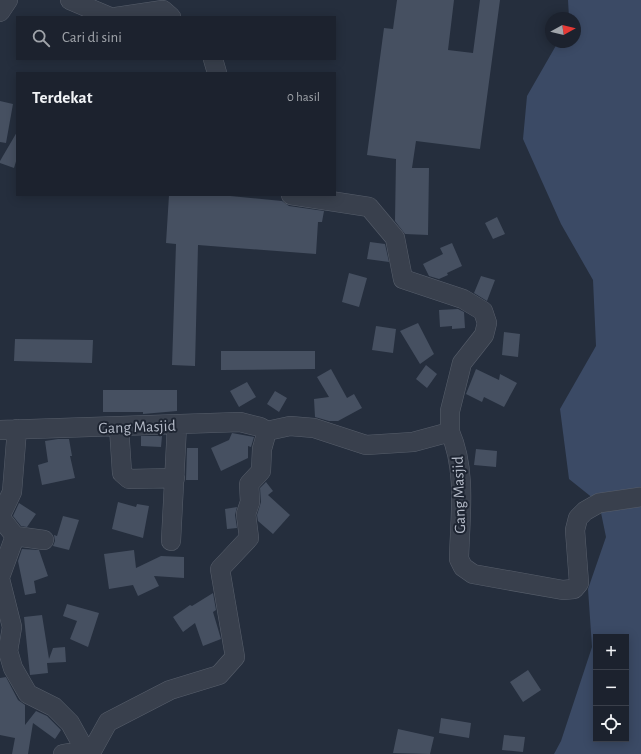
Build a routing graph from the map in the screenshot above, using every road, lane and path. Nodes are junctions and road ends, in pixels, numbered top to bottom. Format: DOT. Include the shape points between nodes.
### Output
graph roads {
  1 [pos="8,0"];
  2 [pos="70,0"];
  3 [pos="0,12"];
  4 [pos="108,16"];
  5 [pos="123,16"];
  6 [pos="170,16"];
  7 [pos="214,60"];
  8 [pos="217,72"];
  9 [pos="298,196"];
  10 [pos="177,425"];
  11 [pos="119,427"];
  12 [pos="9,430"];
  13 [pos="267,431"];
  14 [pos="450,432"];
  15 [pos="175,478"];
  16 [pos="641,497"];
  17 [pos="14,536"];
  18 [pos="44,540"];
  19 [pos="171,541"];
  20 [pos="0,578"];
  21 [pos="85,750"];
  22 [pos="63,754"];
  1 -- 3 [label="street"];
  2 -- 4 [label="street"];
  5 -- 6 [label="street" via="163,10"];
  7 -- 8 [label="street"];
  9 -- 14 [label="street" via="369,207 395,238 403,279 463,299 483,311 487,324 484,335 462,363 450,411"];
  10 -- 11 [label="street, Gang Masjid"];
  10 -- 13 [label="street, Gang Masjid" via="240,422"];
  10 -- 15 [label="street"];
  11 -- 12 [label="street, Gang Masjid"];
  11 -- 15 [label="street" via="122,473 129,479"];
  12 -- 17 [label="street" via="12,492 0,517"];
  13 -- 14 [label="street, Gang Masjid" via="290,426 314,428 366,445 413,442"];
  13 -- 21 [label="street" via="262,449 261,471 249,484 250,502 246,514 249,538 220,569 234,658 219,675 170,690 108,722 93,749"];
  14 -- 16 [label="street, Gang Masjid" via="460,466 459,559 463,567 472,574 563,590 574,589 579,582 575,530 578,518 599,503"];
  15 -- 19 [label="street"];
  17 -- 18 [label="street"];
  17 -- 20 [label="street"];
  20 -- 21 [label="street" via="12,626 8,652 13,668 28,694 54,706 70,723"];
  21 -- 22 [label="street"];
}
